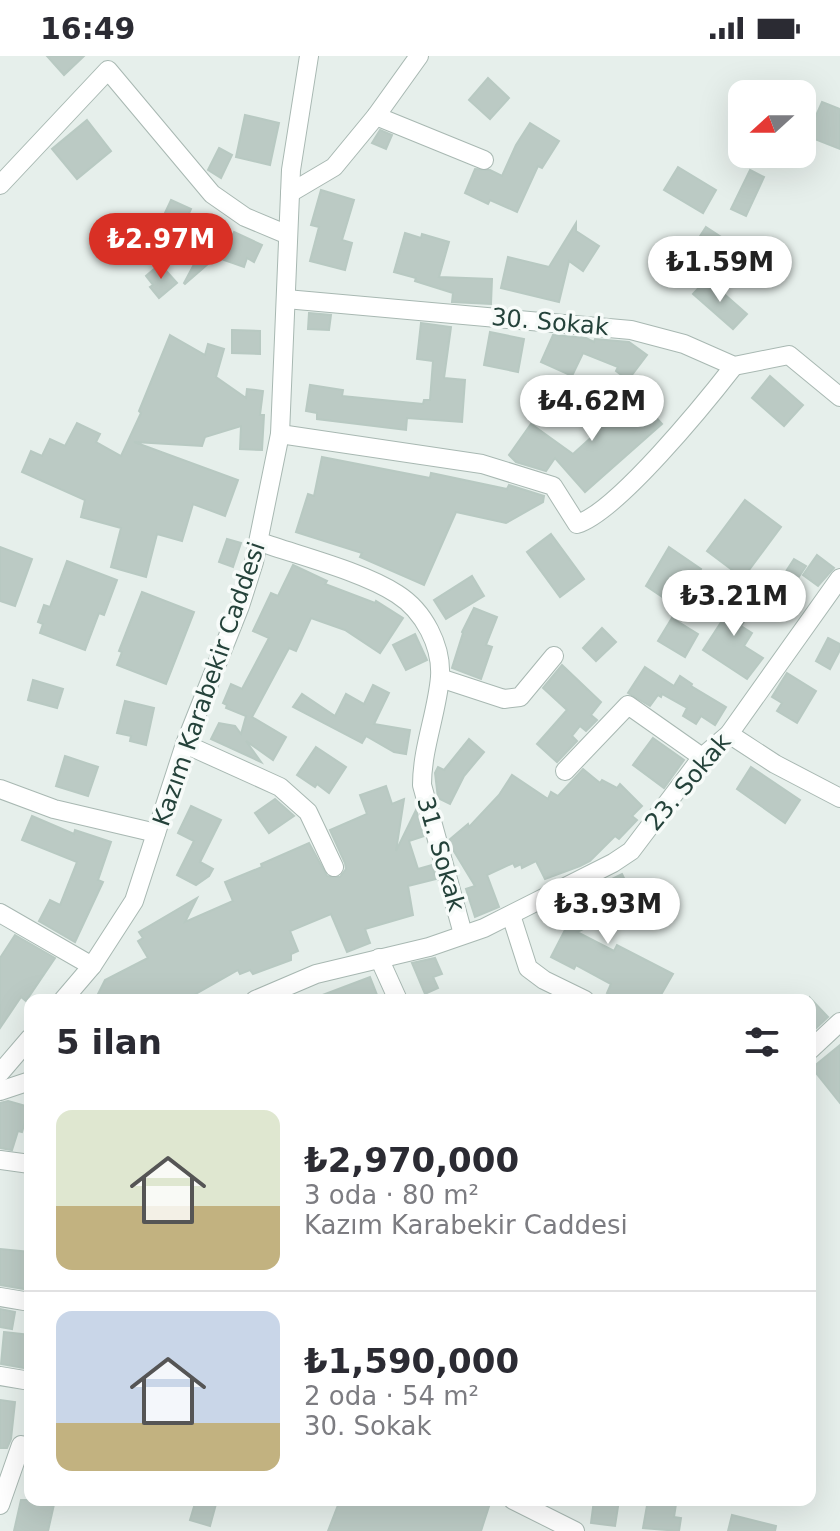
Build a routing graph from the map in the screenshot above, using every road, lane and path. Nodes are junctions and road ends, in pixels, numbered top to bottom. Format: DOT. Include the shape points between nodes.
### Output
graph roads {
  1 [pos="309,56"];
  2 [pos="419,56"];
  3 [pos="376,116"];
  4 [pos="484,160"];
  5 [pos="0,185"];
  6 [pos="290,193"];
  7 [pos="288,235"];
  8 [pos="286,299"];
  9 [pos="734,366"];
  10 [pos="840,397"];
  11 [pos="280,434"];
  12 [pos="260,542"];
  13 [pos="840,578"];
  14 [pos="554,656"];
  15 [pos="440,678"];
  16 [pos="729,734"];
  17 [pos="185,744"];
  18 [pos="702,757"];
  19 [pos="565,771"];
  20 [pos="0,789"];
  21 [pos="840,798"];
  22 [pos="156,833"];
  23 [pos="334,867"];
  24 [pos="0,913"];
  25 [pos="511,915"];
  26 [pos="463,934"];
  27 [pos="379,958"];
  28 [pos="92,966"];
  29 [pos="68,994"];
  30 [pos="269,994"];
  31 [pos="395,994"];
  32 [pos="573,994"];
  33 [pos="840,1022"];
  34 [pos="816,1044"];
  35 [pos="24,1045"];
  36 [pos="2,1069"];
  37 [pos="24,1083"];
  38 [pos="0,1091"];
  39 [pos="0,1160"];
  40 [pos="24,1163"];
  41 [pos="0,1297"];
  42 [pos="24,1301"];
  43 [pos="0,1376"];
  44 [pos="24,1380"];
  45 [pos="21,1445"];
  46 [pos="0,1505"];
  47 [pos="525,1506"];
  48 [pos="575,1531"];
  1 -- 6 [label="street, Kazım Karabekir Caddesi"];
  2 -- 3 [label="street"];
  3 -- 4 [label="street"];
  3 -- 6 [label="street" via="334,167"];
  5 -- 7 [label="street" via="108,70 212,194 245,217"];
  6 -- 7 [label="street, Kazım Karabekir Caddesi"];
  7 -- 8 [label="street, Kazım Karabekir Caddesi"];
  8 -- 9 [label="street, 30. Sokak" via="631,330 684,344"];
  8 -- 11 [label="street, Kazım Karabekir Caddesi"];
  9 -- 10 [label="street" via="789,355"];
  9 -- 11 [label="street" via="624,490 577,524 553,486 482,464"];
  11 -- 12 [label="street, Kazım Karabekir Caddesi"];
  12 -- 15 [label="street, 31. Sokak" via="398,594 431,631 440,654"];
  12 -- 17 [label="street, Kazım Karabekir Caddesi"];
  13 -- 16 [label="street, 23. Sokak"];
  14 -- 15 [label="street" via="520,697 504,699"];
  15 -- 26 [label="street, 31. Sokak" via="422,785"];
  16 -- 18 [label="street, 23. Sokak"];
  16 -- 21 [label="street"];
  17 -- 22 [label="street, Kazım Karabekir Caddesi"];
  17 -- 23 [label="street" via="280,787 308,812"];
  18 -- 19 [label="street" via="628,705"];
  18 -- 25 [label="street, 23. Sokak" via="631,851"];
  20 -- 22 [label="street" via="54,809"];
  22 -- 28 [label="street, Kazım Karabekir Caddesi" via="134,901"];
  24 -- 28 [label="street"];
  25 -- 26 [label="street, 23. Sokak"];
  25 -- 32 [label="street" via="528,968"];
  26 -- 27 [label="street, 23. Sokak"];
  27 -- 30 [label="street, 23. Sokak" via="316,974"];
  27 -- 31 [label="street"];
  28 -- 29 [label="street, Kazım Karabekir Caddesi"];
  33 -- 34 [label="street"];
  35 -- 36 [label="street"];
  37 -- 38 [label="street"];
  39 -- 40 [label="street"];
  41 -- 42 [label="street"];
  43 -- 44 [label="street"];
  45 -- 46 [label="street"];
  47 -- 48 [label="street"];
}
